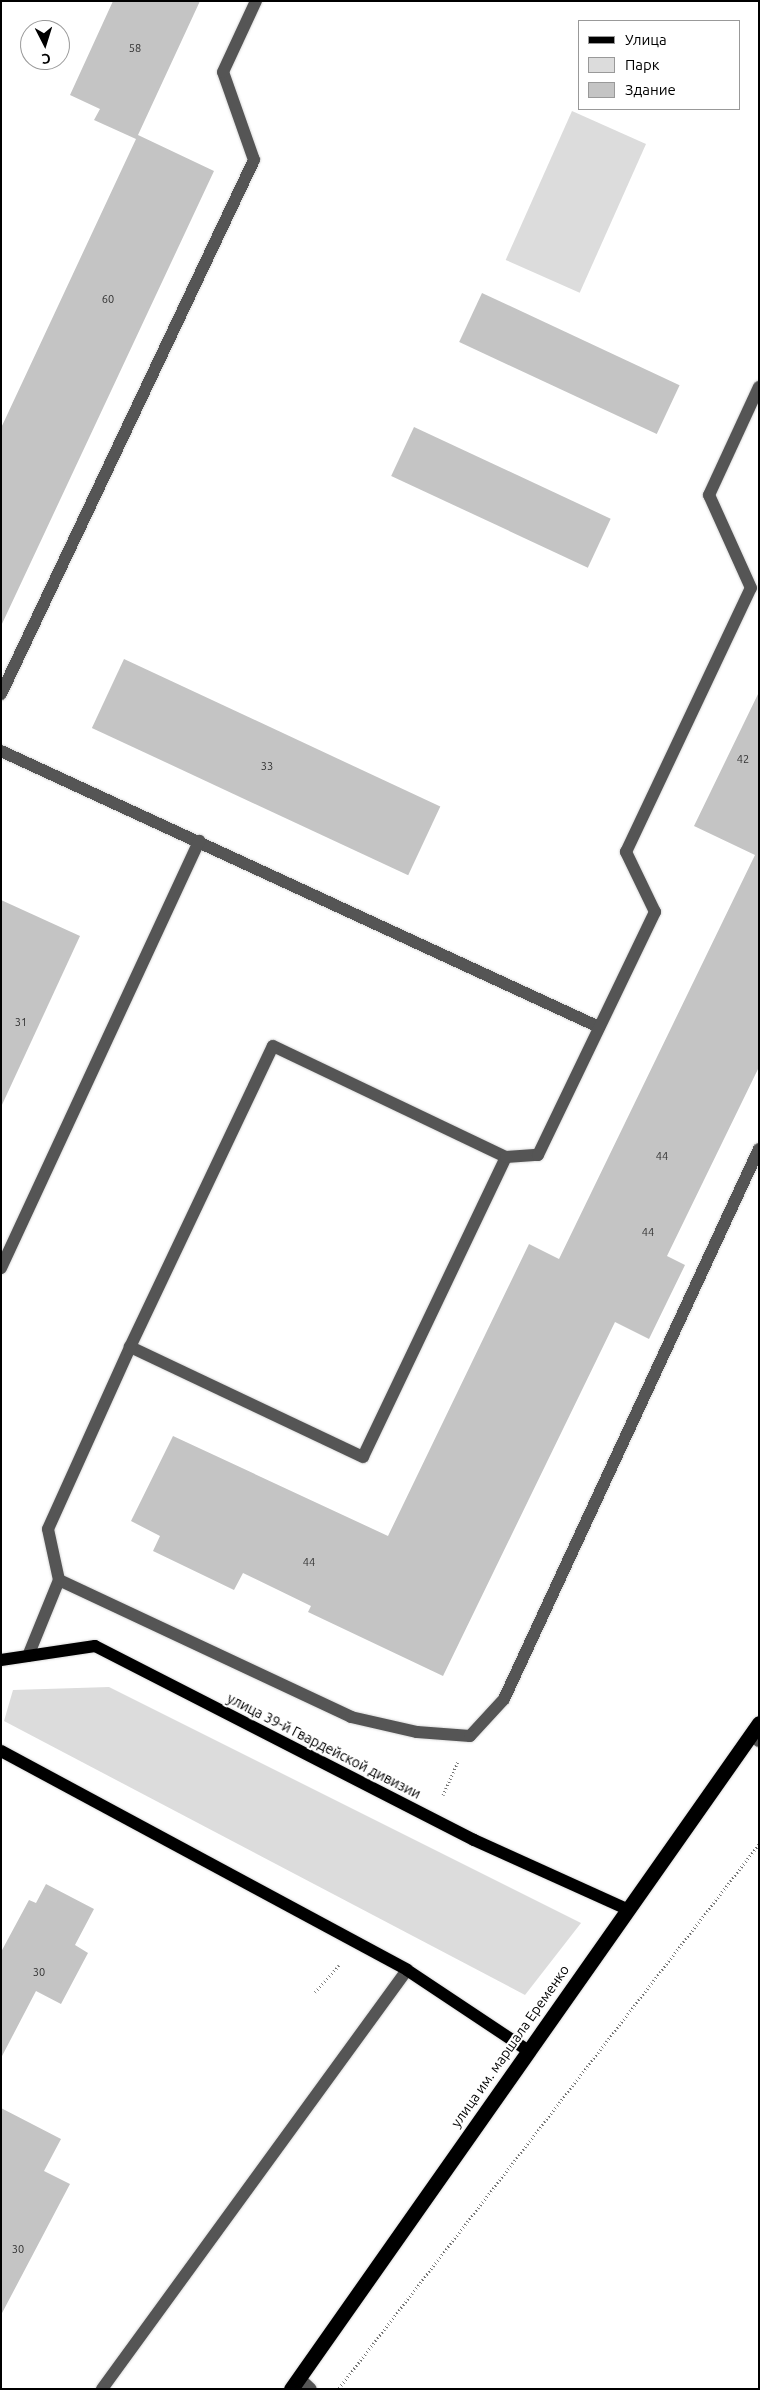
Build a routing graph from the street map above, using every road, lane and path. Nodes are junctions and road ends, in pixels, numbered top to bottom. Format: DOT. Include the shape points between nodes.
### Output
graph roads {
  1 [pos="256,1"];
  2 [pos="759,387"];
  3 [pos="1,694"];
  4 [pos="1,750"];
  5 [pos="199,841"];
  6 [pos="599,1026"];
  7 [pos="759,1149"];
  8 [pos="506,1157"];
  9 [pos="1,1268"];
  10 [pos="130,1346"];
  11 [pos="59,1580"];
  12 [pos="28,1656"];
  13 [pos="1,1660"];
  14 [pos="756,1733"];
  15 [pos="1,1751"];
  16 [pos="759,1844"];
  17 [pos="627,1909"];
  18 [pos="358,1944"];
  19 [pos="407,1970"];
  20 [pos="315,1992"];
  21 [pos="526,2049"];
  22 [pos="295,2383"];
  23 [pos="102,2389"];
  24 [pos="311,2389"];
  25 [pos="338,2389"];
  1 -- 3 [label="street" via="223,72 254,160"];
  2 -- 6 [label="street" via="709,495 752,588 626,852 655,912"];
  4 -- 5 [label="street"];
  5 -- 6 [label="street"];
  5 -- 9 [label="street"];
  6 -- 8 [label="street" via="538,1155"];
  7 -- 11 [label="street" via="504,1699 470,1736 417,1732 350,1717"];
  8 -- 10 [label="street" via="273,1046"];
  8 -- 10 [label="street" via="363,1457"];
  10 -- 11 [label="street" via="48,1530"];
  11 -- 12 [label="street"];
  12 -- 13 [label="main road, улица 39-й Гвардейской дивизии"];
  12 -- 17 [label="main road, улица 39-й Гвардейской дивизии" via="95,1646 474,1840"];
  14 -- 17 [label="highway, улица им. маршала Еременко"];
  15 -- 18 [label="main road"];
  16 -- 25 [label="path"];
  17 -- 21 [label="highway, улица им. маршала Еременко"];
  18 -- 19 [label="main road"];
  18 -- 20 [label="path"];
  19 -- 21 [label="main road"];
  19 -- 23 [label="street"];
  21 -- 22 [label="highway, улица им. маршала Еременко"];
  22 -- 24 [label="street"];
}
